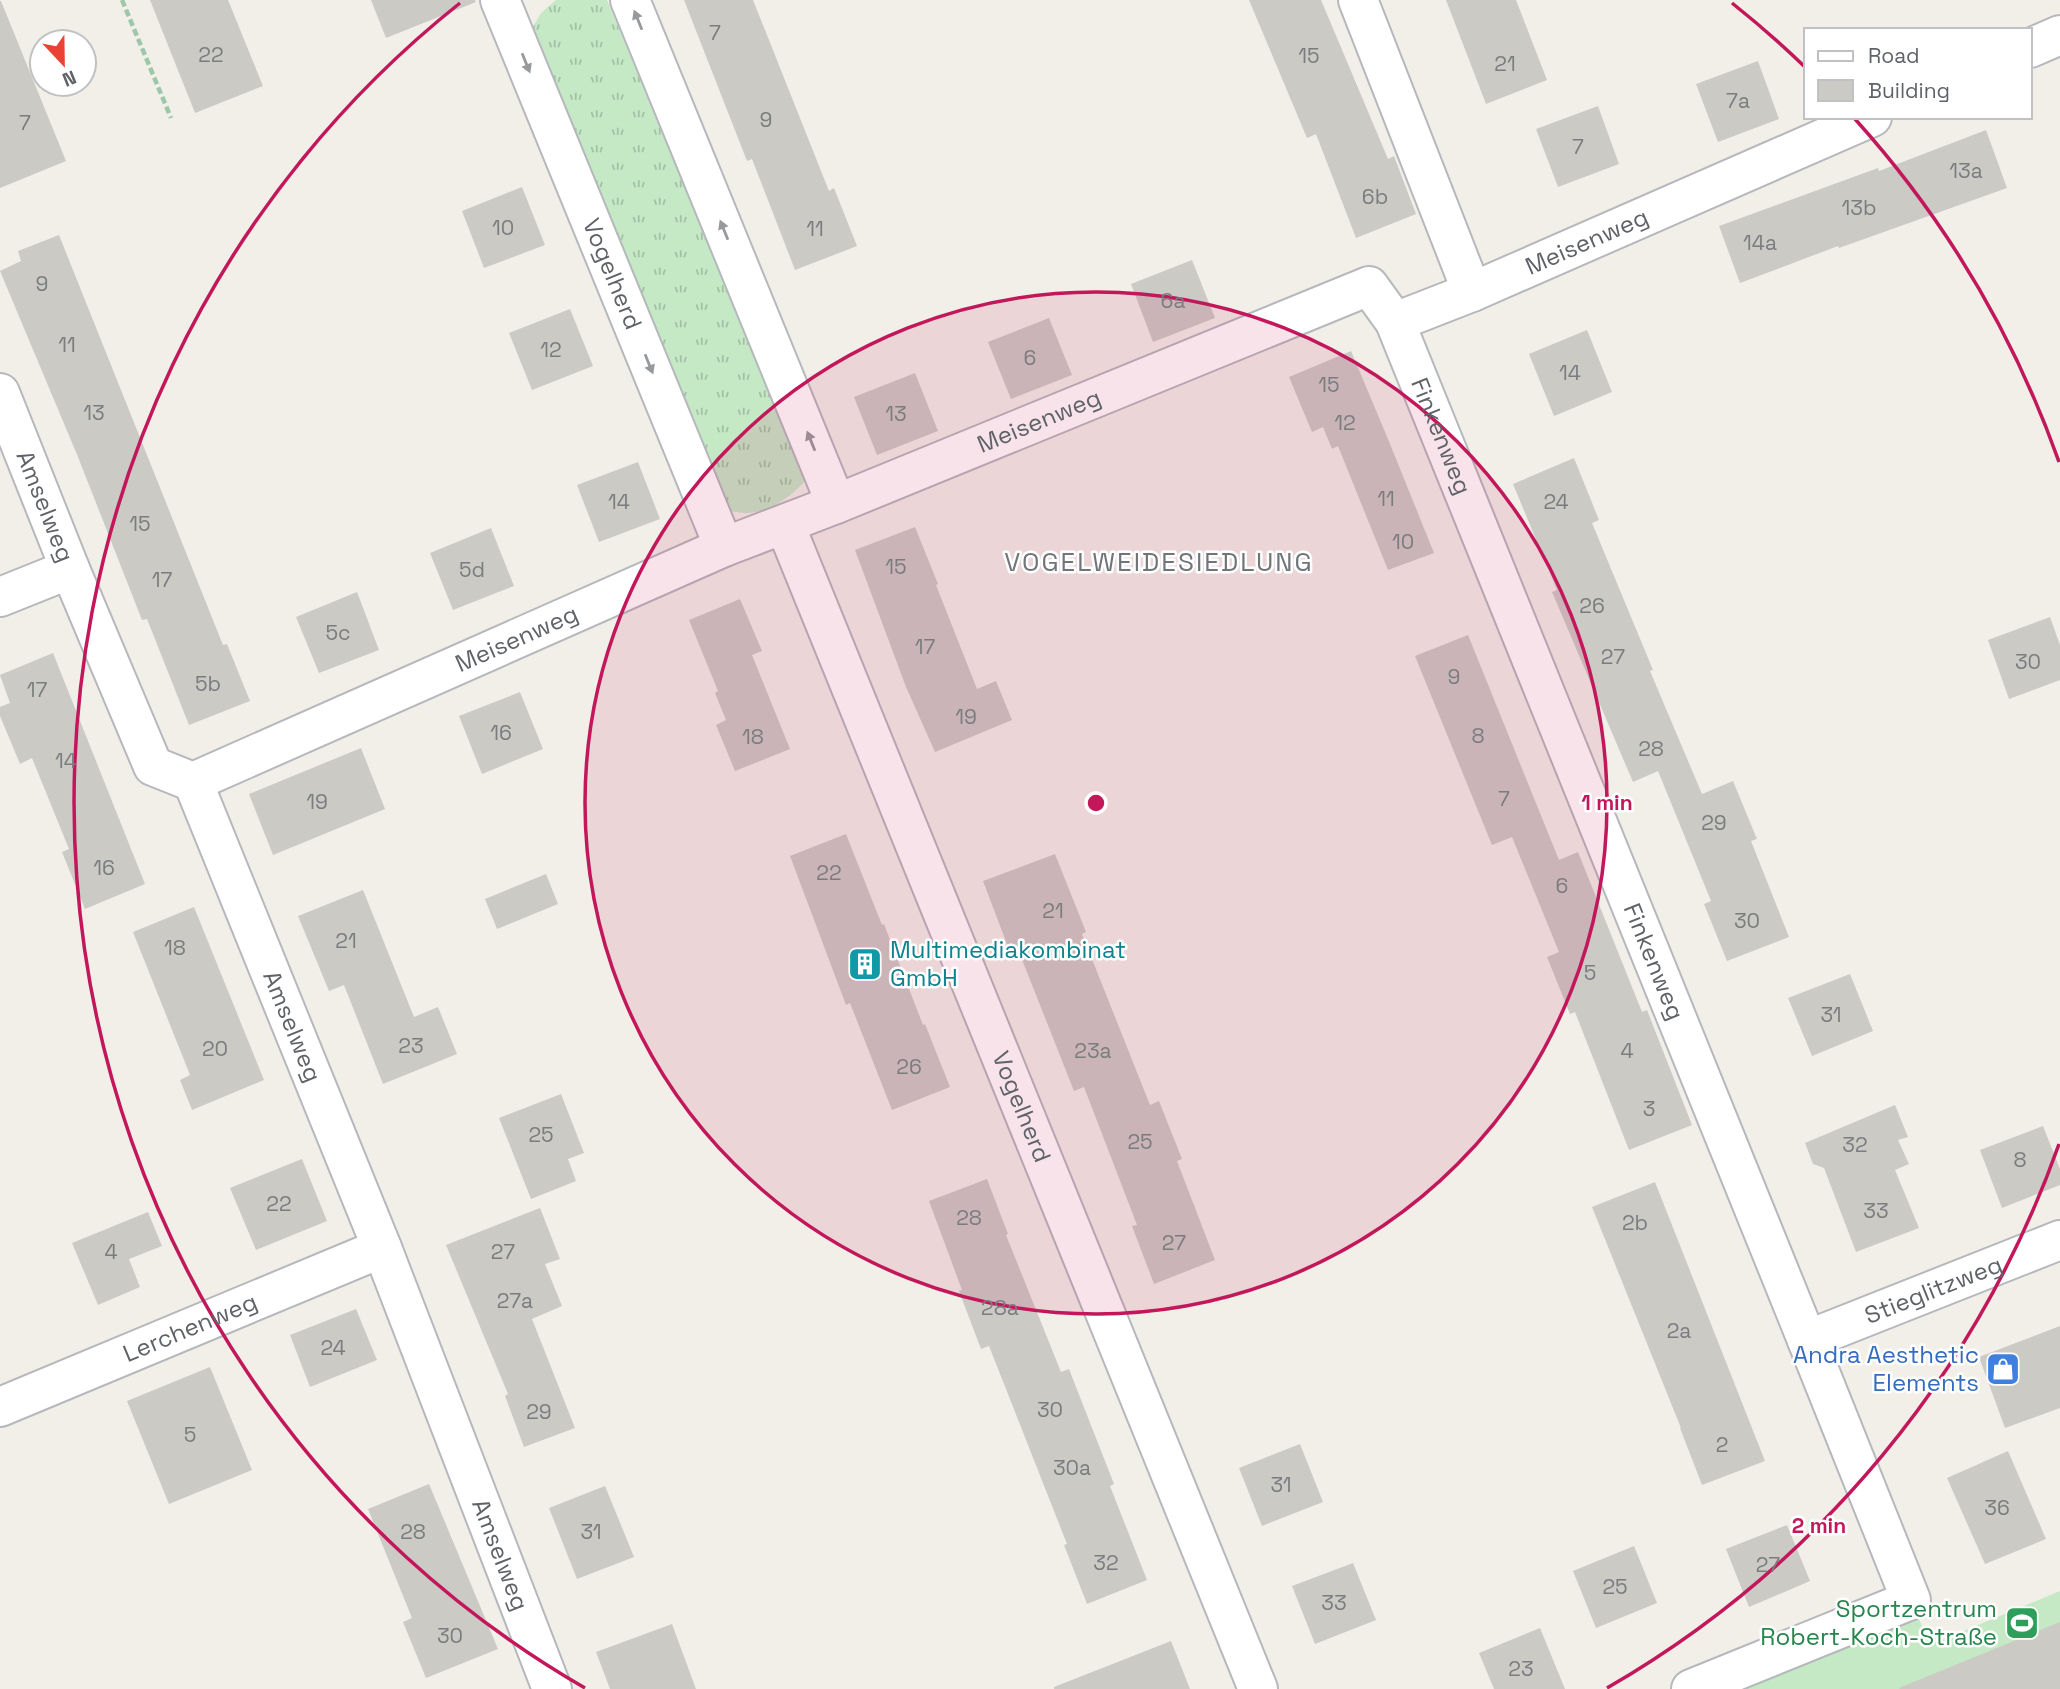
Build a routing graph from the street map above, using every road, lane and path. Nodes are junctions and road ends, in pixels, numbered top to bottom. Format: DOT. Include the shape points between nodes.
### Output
graph roads {
  1 [pos="122,0"];
  2 [pos="500,0"];
  3 [pos="630,0"];
  4 [pos="1358,0"];
  5 [pos="2060,35"];
  6 [pos="2032,47"];
  7 [pos="171,118"];
  8 [pos="1867,119"];
  9 [pos="1472,292"];
  10 [pos="1395,322"];
  11 [pos="0,393"];
  12 [pos="836,504"];
  13 [pos="785,525"];
  14 [pos="724,547"];
  15 [pos="70,569"];
  16 [pos="0,597"];
  17 [pos="193,782"];
  18 [pos="2060,1240"];
  19 [pos="382,1248"];
  20 [pos="1807,1340"];
  21 [pos="0,1407"];
  22 [pos="552,1689"];
  23 [pos="1258,1689"];
  24 [pos="1690,1689"];
  1 -- 7 [label="path"];
  2 -- 14 [label="street, Vogelherd, one-way"];
  12 -- 3 [label="street, one-way"];
  4 -- 9 [label="street"];
  5 -- 6 [label="street"];
  8 -- 9 [label="street, Meisenweg"];
  9 -- 10 [label="street, Meisenweg"];
  10 -- 12 [label="street, Meisenweg" via="1369,286"];
  10 -- 20 [label="street, Finkenweg"];
  11 -- 15 [label="street, Amselweg"];
  12 -- 13 [label="street, Meisenweg"];
  13 -- 14 [label="street, Meisenweg"];
  13 -- 23 [label="street, Vogelherd"];
  14 -- 17 [label="street, Meisenweg"];
  15 -- 16 [label="street"];
  15 -- 17 [label="street, Amselweg" via="153,766"];
  17 -- 19 [label="street, Amselweg"];
  18 -- 20 [label="street, Stieglitzweg"];
  19 -- 21 [label="street, Lerchenweg"];
  19 -- 22 [label="street, Amselweg"];
  20 -- 24 [label="street, Finkenweg" via="1911,1600"];
}
